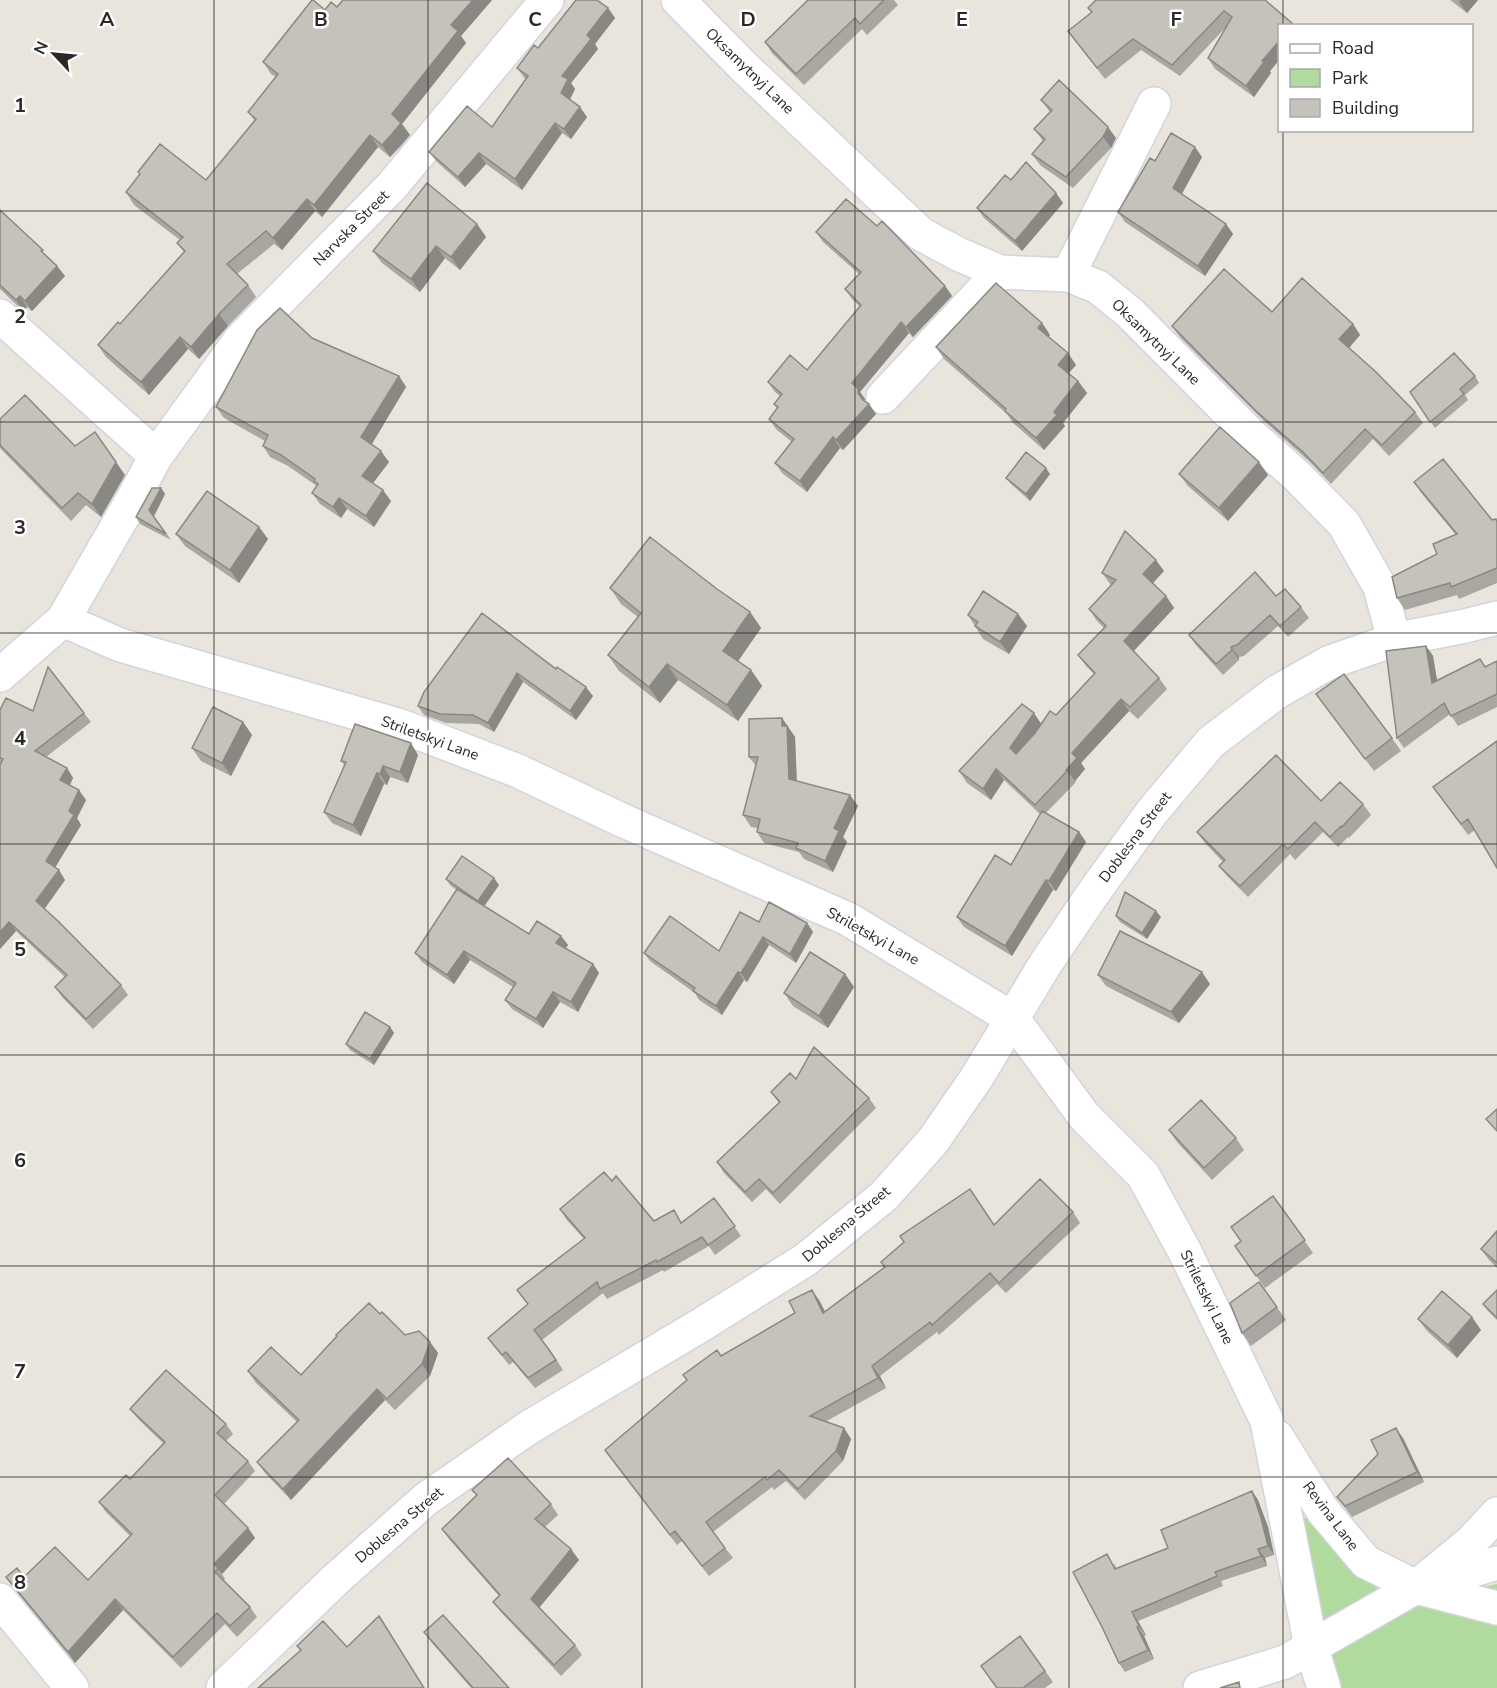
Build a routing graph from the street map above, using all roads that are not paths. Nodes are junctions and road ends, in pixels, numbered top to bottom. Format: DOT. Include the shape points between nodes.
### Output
graph roads {
  1 [pos="548,0"];
  2 [pos="678,0"];
  3 [pos="1154,104"];
  4 [pos="1000,272"];
  5 [pos="1068,275"];
  6 [pos="0,316"];
  7 [pos="883,397"];
  8 [pos="156,456"];
  9 [pos="1497,618"];
  10 [pos="63,620"];
  11 [pos="1394,640"];
  12 [pos="0,675"];
  13 [pos="1013,1019"];
  14 [pos="1267,1421"];
  15 [pos="1497,1514"];
  16 [pos="1497,1563"];
  17 [pos="1416,1587"];
  18 [pos="0,1599"];
  19 [pos="1497,1608"];
  20 [pos="1311,1646"];
  21 [pos="72,1688"];
  22 [pos="223,1688"];
  23 [pos="1200,1688"];
  24 [pos="1324,1688"];
  1 -- 8 [label="street, Narvska Street" via="391,188 241,339"];
  2 -- 4 [label="street, Oksamytnyj Lane" via="921,234"];
  3 -- 5 [label="street"];
  4 -- 5 [label="street, Oksamytnyj Lane"];
  4 -- 7 [label="street"];
  5 -- 11 [label="street, Oksamytnyj Lane" via="1098,287 1130,313 1344,524 1380,587"];
  6 -- 8 [label="street"];
  8 -- 10 [label="street, Narvska Street"];
  9 -- 11 [label="street, Doblesna Street"];
  10 -- 12 [label="street, Narvska Street"];
  10 -- 13 [label="street, Striletskyi Lane" via="120,645 398,725 518,771 848,919"];
  11 -- 13 [label="street, Doblesna Street" via="1330,662 1277,692 1211,742 1152,812 1092,895"];
  13 -- 14 [label="street, Striletskyi Lane" via="1084,1116 1143,1175"];
  13 -- 22 [label="street, Doblesna Street" via="933,1141 884,1196 805,1260 528,1428 426,1499"];
  14 -- 17 [label="street, Revina Lane" via="1323,1510 1366,1562"];
  14 -- 20 [label="street, Striletskyi Lane"];
  15 -- 17 [label="street" via="1471,1542"];
  16 -- 17 [label="street"];
  17 -- 19 [label="street, Revina Lane"];
  17 -- 20 [label="street"];
  18 -- 21 [label="street"];
  20 -- 23 [label="street" via="1285,1662"];
  20 -- 24 [label="street, Striletskyi Lane"];
}
